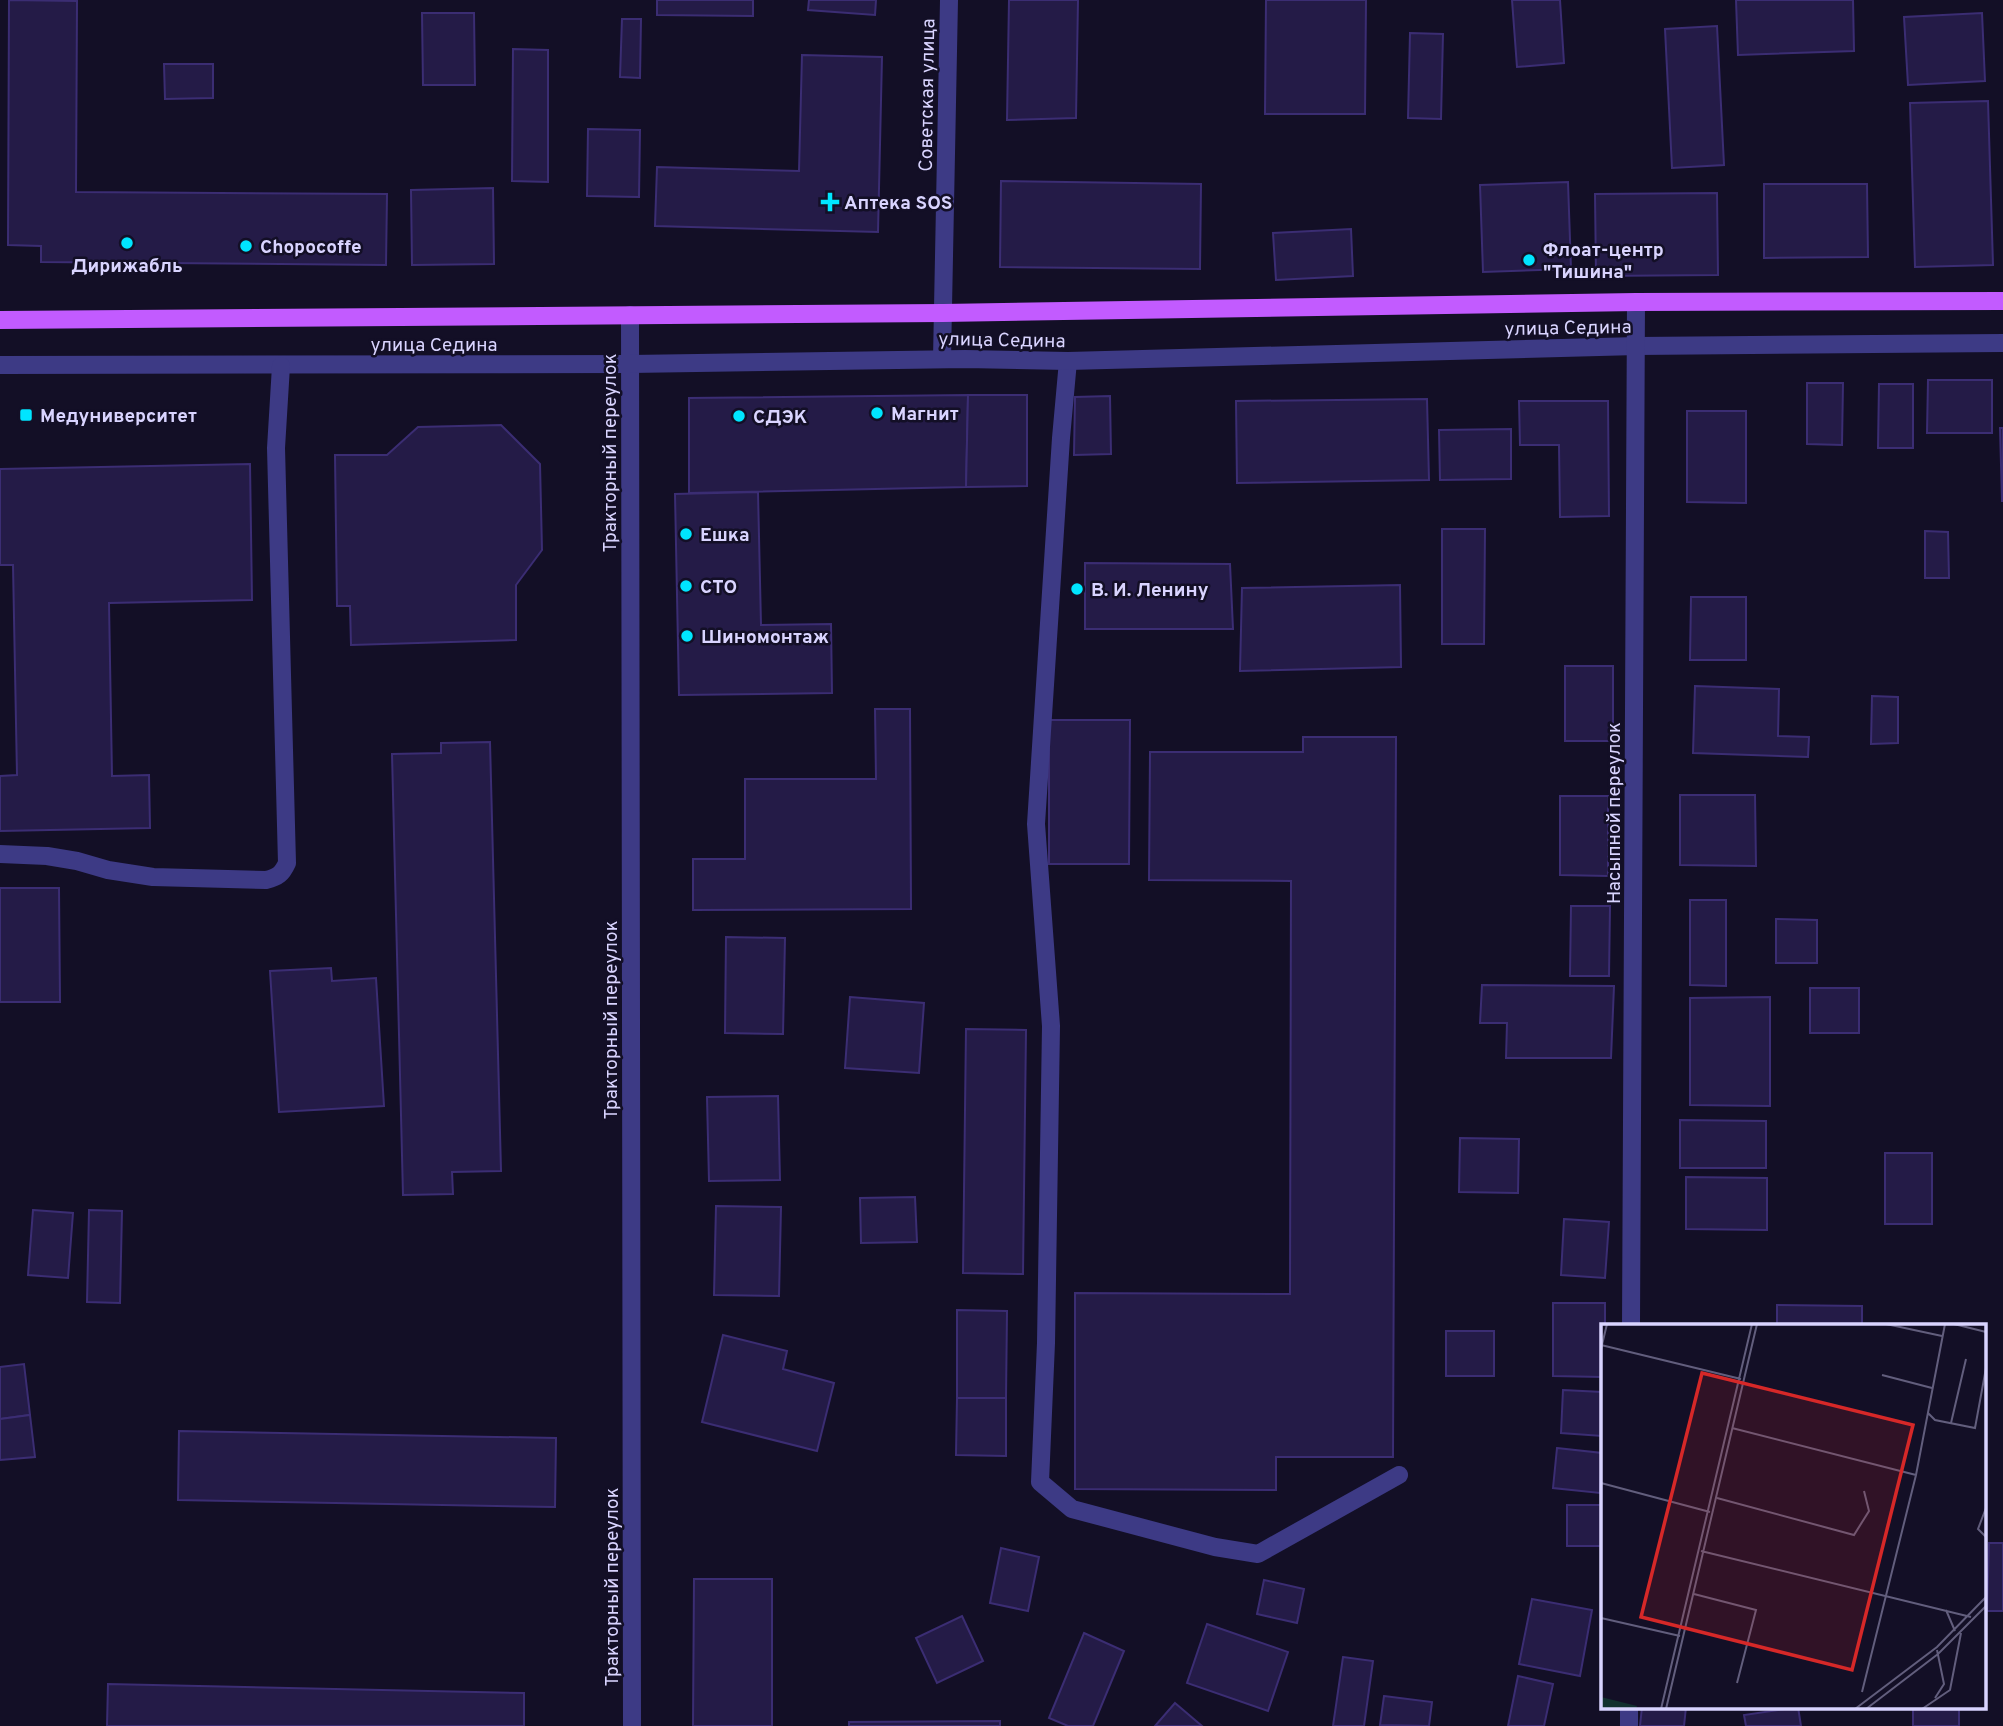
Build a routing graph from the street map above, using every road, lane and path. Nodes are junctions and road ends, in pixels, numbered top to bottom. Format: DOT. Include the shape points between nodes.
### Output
graph roads {
  1 [pos="949,0"];
  2 [pos="2003,301"];
  3 [pos="1636,302"];
  4 [pos="943,313"];
  5 [pos="630,314"];
  6 [pos="0,320"];
  7 [pos="2003,343"];
  8 [pos="1637,346"];
  9 [pos="942,359"];
  10 [pos="1068,361"];
  11 [pos="630,364"];
  12 [pos="0,365"];
  13 [pos="281,366"];
  14 [pos="0,855"];
  15 [pos="1631,1324"];
  16 [pos="1399,1475"];
  17 [pos="1629,1708"];
  18 [pos="632,1726"];
  19 [pos="1629,1726"];
  1 -- 4 [label="street, Советская улица"];
  2 -- 3 [label="main road, улица Седина"];
  3 -- 4 [label="main road, улица Седина"];
  3 -- 8 [label="street, Насыпной переулок"];
  4 -- 5 [label="main road, улица Седина"];
  4 -- 9 [label="street, Советская улица"];
  5 -- 6 [label="main road, улица Седина"];
  5 -- 11 [label="street, Тракторный переулок"];
  7 -- 8 [label="street, улица Седина"];
  8 -- 10 [label="street, улица Седина"];
  8 -- 15 [label="street, Насыпной переулок"];
  9 -- 10 [label="street, улица Седина"];
  9 -- 11 [label="street, улица Седина"];
  10 -- 16 [label="street" via="1036,824 1051,1026 1040,1482 1072,1509 1258,1554"];
  11 -- 13 [label="street, улица Седина"];
  11 -- 18 [label="street, Тракторный переулок"];
  12 -- 13 [label="street, улица Седина"];
  13 -- 14 [label="street" via="276,448 287,863 283,872 266,880 186,879 108,870 47,856"];
  17 -- 19 [label="street"];
}
